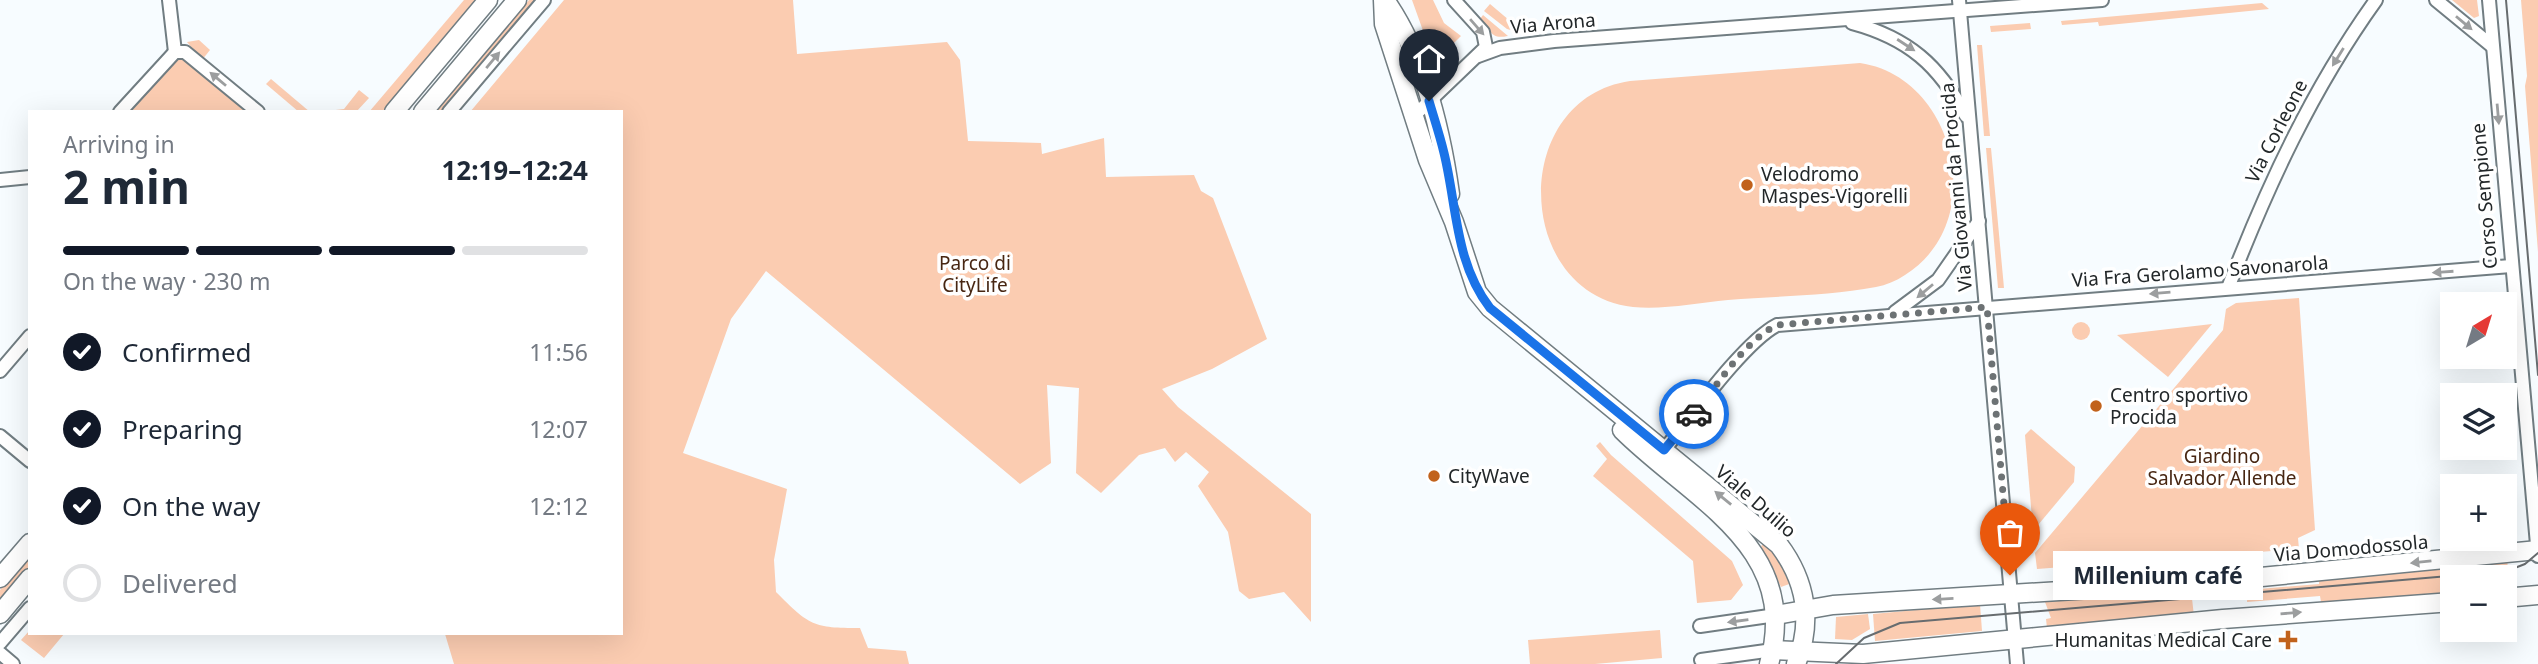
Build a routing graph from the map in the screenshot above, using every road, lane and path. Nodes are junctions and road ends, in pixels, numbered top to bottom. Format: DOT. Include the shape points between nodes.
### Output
graph roads {
  1 [pos="169,0"];
  2 [pos="488,0"];
  3 [pos="502,0"];
  4 [pos="517,0"];
  5 [pos="544,0"];
  6 [pos="1384,0"];
  7 [pos="1454,0"];
  8 [pos="2102,0"];
  9 [pos="2376,0"];
  10 [pos="2436,0"];
  11 [pos="2489,0"];
  12 [pos="1959,6"];
  13 [pos="1843,20"];
  14 [pos="2492,47"];
  15 [pos="175,52"];
  16 [pos="1478,56"];
  17 [pos="1429,101"];
  18 [pos="122,110"];
  19 [pos="256,110"];
  20 [pos="396,110"];
  21 [pos="410,110"];
  22 [pos="425,110"];
  23 [pos="451,110"];
  24 [pos="1415,115"];
  25 [pos="1970,122"];
  26 [pos="28,177"];
  27 [pos="0,180"];
  28 [pos="1979,221"];
  29 [pos="1454,222"];
  30 [pos="2511,267"];
  31 [pos="2228,288"];
  32 [pos="1987,307"];
  33 [pos="1892,314"];
  34 [pos="28,338"];
  35 [pos="0,371"];
  36 [pos="1588,389"];
  37 [pos="0,436"];
  38 [pos="1664,450"];
  39 [pos="28,459"];
  40 [pos="28,545"];
  41 [pos="2538,550"];
  42 [pos="2538,556"];
  43 [pos="2,573"];
  44 [pos="28,580"];
  45 [pos="2011,594"];
  46 [pos="2538,595"];
  47 [pos="2517,597"];
  48 [pos="2440,603"];
  49 [pos="1806,608"];
  50 [pos="28,610"];
  51 [pos="0,614"];
  52 [pos="1776,615"];
  53 [pos="1700,626"];
  54 [pos="2015,640"];
  55 [pos="0,643"];
  56 [pos="0,653"];
  57 [pos="1771,657"];
  58 [pos="1799,657"];
  59 [pos="1859,659"];
  60 [pos="1701,660"];
  61 [pos="13,664"];
  62 [pos="2017,664"];
  1 -- 15 [label="street"];
  2 -- 20 [label="street"];
  3 -- 21 [label="street"];
  4 -- 22 [label="street"];
  23 -- 5 [label="street, one-way"];
  6 -- 17 [label="street, Viale Duilio" via="1401,27"];
  6 -- 24 [label="street, Viale Duilio" via="1384,24"];
  7 -- 16 [label="street, one-way" via="1485,36 1486,47"];
  8 -- 12 [label="street, Via Arona"];
  9 -- 31 [label="street, Via Corleone, one-way" via="2315,94 2265,194"];
  10 -- 14 [label="street, one-way"];
  11 -- 14 [label="street, Corso Sempione"];
  12 -- 13 [label="street, Via Arona"];
  12 -- 25 [label="street, Via Giovanni da Procida"];
  13 -- 16 [label="street, Via Arona" via="1554,41 1500,48"];
  13 -- 25 [label="street, Via Arona, one-way" via="1881,30 1926,60 1950,85"];
  14 -- 30 [label="street, Corso Sempione, one-way"];
  15 -- 18 [label="street"];
  19 -- 15 [label="street, one-way" via="186,52"];
  16 -- 17 [label="street"];
  17 -- 24 [label="street"];
  17 -- 29 [label="street, Viale Duilio" via="1445,155"];
  24 -- 29 [label="street, Viale Duilio"];
  25 -- 28 [label="street, Via Giovanni da Procida"];
  26 -- 27 [label="street"];
  28 -- 32 [label="street, Via Giovanni da Procida"];
  28 -- 33 [label="street, one-way" via="1938,280"];
  29 -- 36 [label="street, Viale Duilio" via="1477,292"];
  30 -- 31 [label="street, Via Fra Gerolamo Savonarola, one-way"];
  30 -- 41 [label="street, Corso Sempione"];
  31 -- 32 [label="street, Via Fra Gerolamo Savonarola, one-way"];
  32 -- 33 [label="street, Via Fra Gerolamo Savonarola"];
  32 -- 45 [label="street, Via Giovanni da Procida"];
  33 -- 38 [label="street, Via Fra Gerolamo Savonarola" via="1777,325 1764,331"];
  34 -- 35 [label="street"];
  36 -- 38 [label="street, Viale Duilio"];
  36 -- 52 [label="street, Viale Duilio" via="1633,441 1745,539 1765,569"];
  37 -- 39 [label="street"];
  49 -- 38 [label="street, Viale Duilio, one-way" via="1797,576 1779,545"];
  40 -- 43 [label="street"];
  41 -- 42 [label="street, Corso Sempione"];
  41 -- 45 [label="street, Via Domodossola, one-way" via="2220,581"];
  44 -- 51 [label="street"];
  45 -- 49 [label="street, Via Domodossola, one-way"];
  45 -- 54 [label="street, Via Giovanni da Procida"];
  46 -- 47 [label="street"];
  54 -- 48 [label="street, one-way"];
  49 -- 52 [label="street, Via Domodossola"];
  49 -- 58 [label="street"];
  50 -- 55 [label="street"];
  52 -- 53 [label="street, one-way"];
  52 -- 57 [label="street, Viale Duilio"];
  54 -- 59 [label="street"];
  54 -- 62 [label="street, Via Giovanni da Procida"];
  56 -- 61 [label="street"];
  57 -- 58 [label="street"];
  57 -- 60 [label="street"];
  58 -- 59 [label="street"];
}
